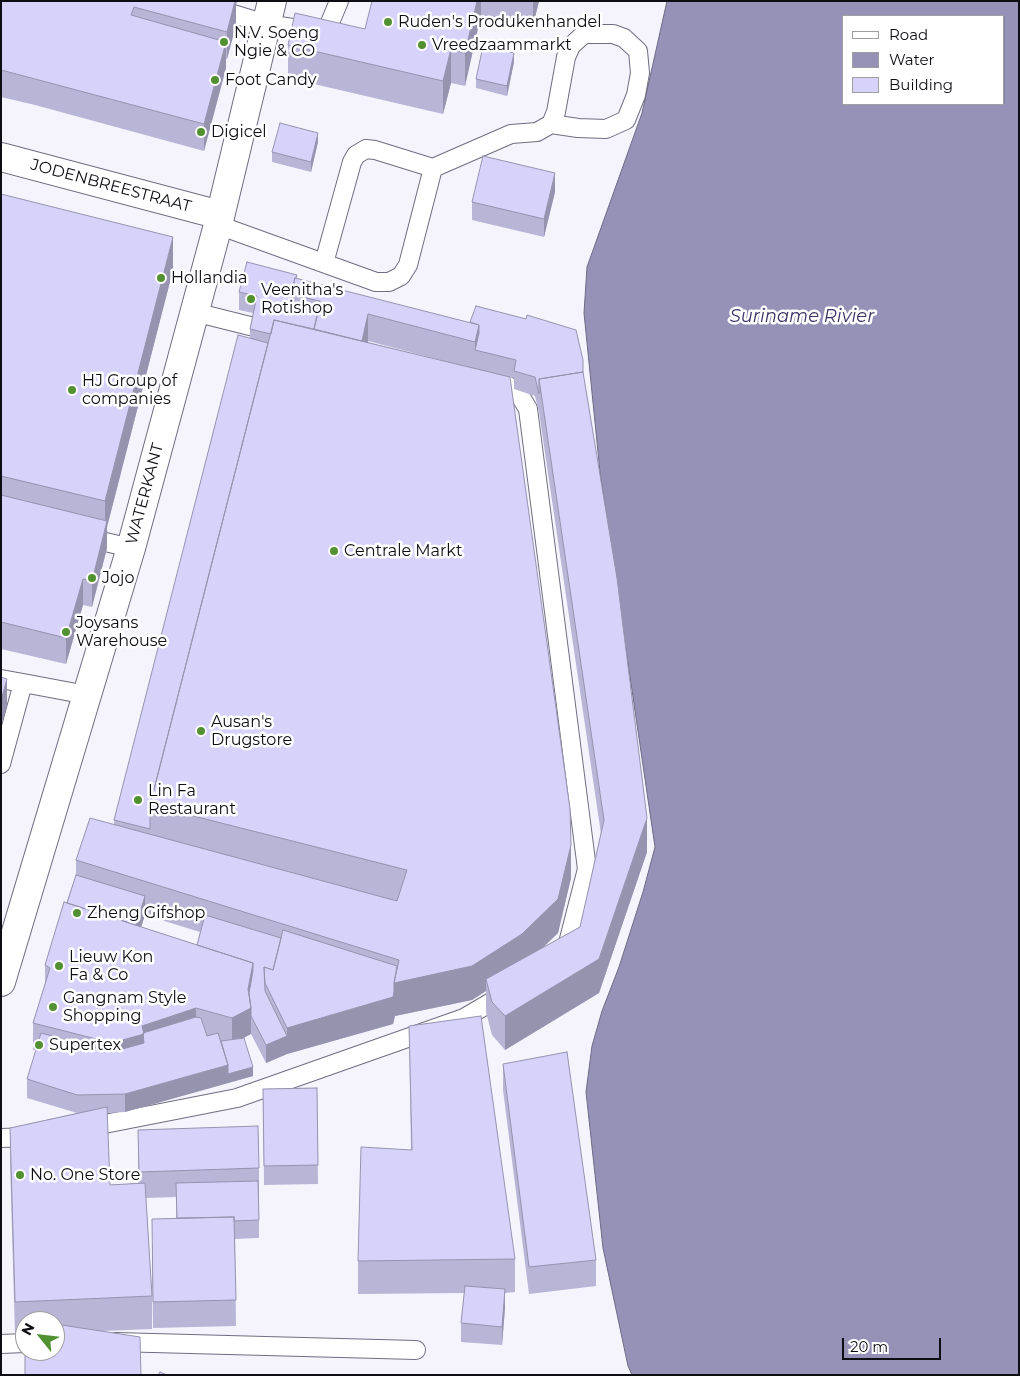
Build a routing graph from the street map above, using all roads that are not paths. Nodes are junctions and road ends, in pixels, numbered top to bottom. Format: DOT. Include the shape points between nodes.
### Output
graph roads {
  1 [pos="181,1"];
  2 [pos="339,1"];
  3 [pos="269,12"];
  4 [pos="552,124"];
  5 [pos="1,157"];
  6 [pos="433,168"];
  7 [pos="219,220"];
  8 [pos="324,263"];
  9 [pos="194,312"];
  10 [pos="254,327"];
  11 [pos="474,375"];
  12 [pos="68,533"];
  13 [pos="131,548"];
  14 [pos="1,679"];
  15 [pos="23,683"];
  16 [pos="87,695"];
  17 [pos="1,764"];
  18 [pos="547,964"];
  19 [pos="1,982"];
  20 [pos="517,987"];
  21 [pos="72,1130"];
  22 [pos="52,1134"];
  23 [pos="1,1138"];
  24 [pos="94,1341"];
  25 [pos="15,1343"];
  26 [pos="1,1344"];
  27 [pos="416,1350"];
  1 -- 3 [label="lane" via="227,12"];
  2 -- 3 [label="lane" via="329,25 319,32"];
  3 -- 7 [label="main road, WATERKANT"];
  4 -- 4 [label="lane" via="566,57 571,46 584,34 613,34 624,38 638,51 640,72 636,95 626,120 606,129"];
  4 -- 6 [label="lane" via="537,132 511,134"];
  5 -- 7 [label="main road, JODENBREESTRAAT"];
  6 -- 8 [label="lane" via="375,150 366,149 356,154"];
  6 -- 8 [label="lane" via="408,265 401,276 389,282 376,282"];
  7 -- 8 [label="lane"];
  7 -- 9 [label="main road, WATERKANT"];
  9 -- 10 [label="lane"];
  9 -- 13 [label="main road, WATERKANT"];
  11 -- 18 [label="lane" via="504,383 520,394 528,409 575,769 587,869 568,943"];
  12 -- 13 [label="lane"];
  13 -- 16 [label="main road, WATERKANT"];
  14 -- 15 [label="lane"];
  15 -- 16 [label="lane"];
  15 -- 17 [label="lane"];
  16 -- 19 [label="main road, WATERKANT"];
  20 -- 21 [label="lane" via="464,1018 237,1098"];
  22 -- 23 [label="lane"];
  24 -- 27 [label="lane"];
  25 -- 26 [label="lane"];
}
